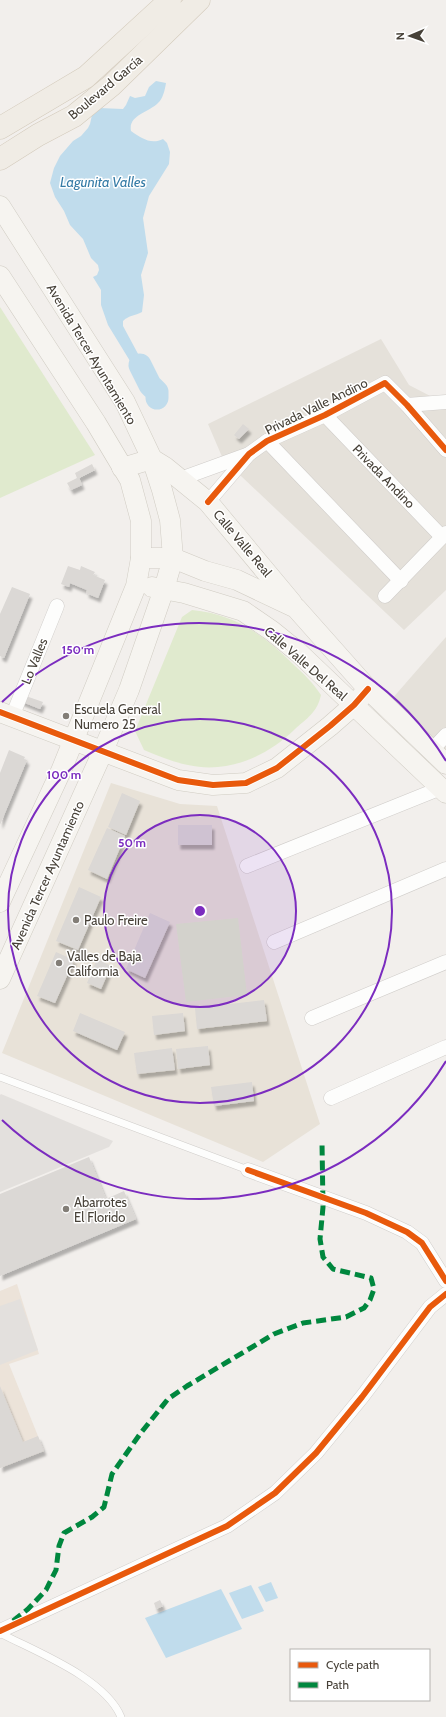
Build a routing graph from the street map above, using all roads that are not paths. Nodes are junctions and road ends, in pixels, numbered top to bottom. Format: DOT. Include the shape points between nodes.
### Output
graph roads {
  1 [pos="170,0"];
  2 [pos="199,0"];
  3 [pos="0,128"];
  4 [pos="0,159"];
  5 [pos="0,206"];
  6 [pos="0,276"];
  7 [pos="446,402"];
  8 [pos="408,405"];
  9 [pos="325,415"];
  10 [pos="267,441"];
  11 [pos="446,450"];
  12 [pos="249,454"];
  13 [pos="152,459"];
  14 [pos="122,468"];
  15 [pos="180,479"];
  16 [pos="208,502"];
  17 [pos="444,535"];
  18 [pos="140,558"];
  19 [pos="173,558"];
  20 [pos="401,581"];
  21 [pos="136,586"];
  22 [pos="164,589"];
  23 [pos="385,596"];
  24 [pos="57,606"];
  25 [pos="296,608"];
  26 [pos="368,689"];
  27 [pos="354,705"];
  28 [pos="6,715"];
  29 [pos="446,735"];
  30 [pos="74,740"];
  31 [pos="103,751"];
  32 [pos="431,751"];
  33 [pos="446,764"];
  34 [pos="443,790"];
  35 [pos="247,866"];
  36 [pos="446,869"];
  37 [pos="0,902"];
  38 [pos="274,942"];
  39 [pos="446,962"];
  40 [pos="0,979"];
  41 [pos="312,1018"];
  42 [pos="446,1047"];
  43 [pos="0,1076"];
  44 [pos="331,1098"];
  45 [pos="248,1170"];
  46 [pos="446,1281"];
  47 [pos="446,1294"];
  48 [pos="0,1632"];
  49 [pos="120,1717"];
  1 -- 3 [label="main road, Boulevard García" via="86,77"];
  2 -- 4 [label="main road, Boulevard García" via="112,85 74,116"];
  5 -- 13 [label="main road, Avenida Tercer Ayuntamiento" via="125,402"];
  6 -- 14 [label="main road" via="96,423"];
  7 -- 8 [label="street"];
  8 -- 9 [label="street, Privada Valle Andino" via="385,383"];
  8 -- 11 [label="street"];
  9 -- 10 [label="street, Privada Valle Andino"];
  9 -- 17 [label="street, Privada Andino"];
  10 -- 12 [label="street, Privada Valle Andino"];
  10 -- 20 [label="street, Privada Valle Andino"];
  12 -- 15 [label="street, Privada Valle Andino"];
  12 -- 16 [label="street, Privada Valle Andino"];
  13 -- 14 [label="main road"];
  13 -- 15 [label="main road, Calle Valle Real"];
  13 -- 19 [label="main road, Avenida Tercer Ayuntamiento" via="170,520"];
  14 -- 18 [label="main road" via="130,480 141,521"];
  15 -- 16 [label="main road, Calle Valle Real"];
  16 -- 25 [label="main road, Calle Valle Real"];
  17 -- 20 [label="street"];
  18 -- 19 [label="main road, Calle Valle Del Real"];
  18 -- 21 [label="main road"];
  19 -- 22 [label="main road, Avenida Tercer Ayuntamiento"];
  19 -- 25 [label="main road, Calle Valle Del Real" via="237,580"];
  20 -- 23 [label="street"];
  21 -- 22 [label="main road, Calle Valle Del Real"];
  21 -- 30 [label="main road"];
  22 -- 27 [label="main road, Calle Valle Del Real" via="242,611 298,652"];
  22 -- 31 [label="main road, Avenida Tercer Ayuntamiento" via="129,690"];
  24 -- 28 [label="street, Lo Valles"];
  25 -- 26 [label="main road, Calle Valle Del Real"];
  26 -- 27 [label="main road"];
  26 -- 32 [label="main road, Calle Valle Del Real"];
  27 -- 31 [label="main road" via="277,768 246,783 213,785 178,780"];
  27 -- 34 [label="main road, Calle Valle Del Real"];
  28 -- 30 [label="main road"];
  29 -- 32 [label="street"];
  30 -- 31 [label="main road"];
  30 -- 37 [label="main road"];
  31 -- 40 [label="main road, Avenida Tercer Ayuntamiento"];
  32 -- 33 [label="main road, Calle Valle Del Real"];
  34 -- 35 [label="street"];
  36 -- 38 [label="street"];
  39 -- 41 [label="street"];
  42 -- 44 [label="street"];
  43 -- 45 [label="lane"];
  45 -- 46 [label="street" via="366,1213 406,1232 422,1243"];
  47 -- 48 [label="street" via="430,1307 316,1453 275,1493 227,1526"];
  48 -- 49 [label="lane" via="94,1684 108,1696"];
}
